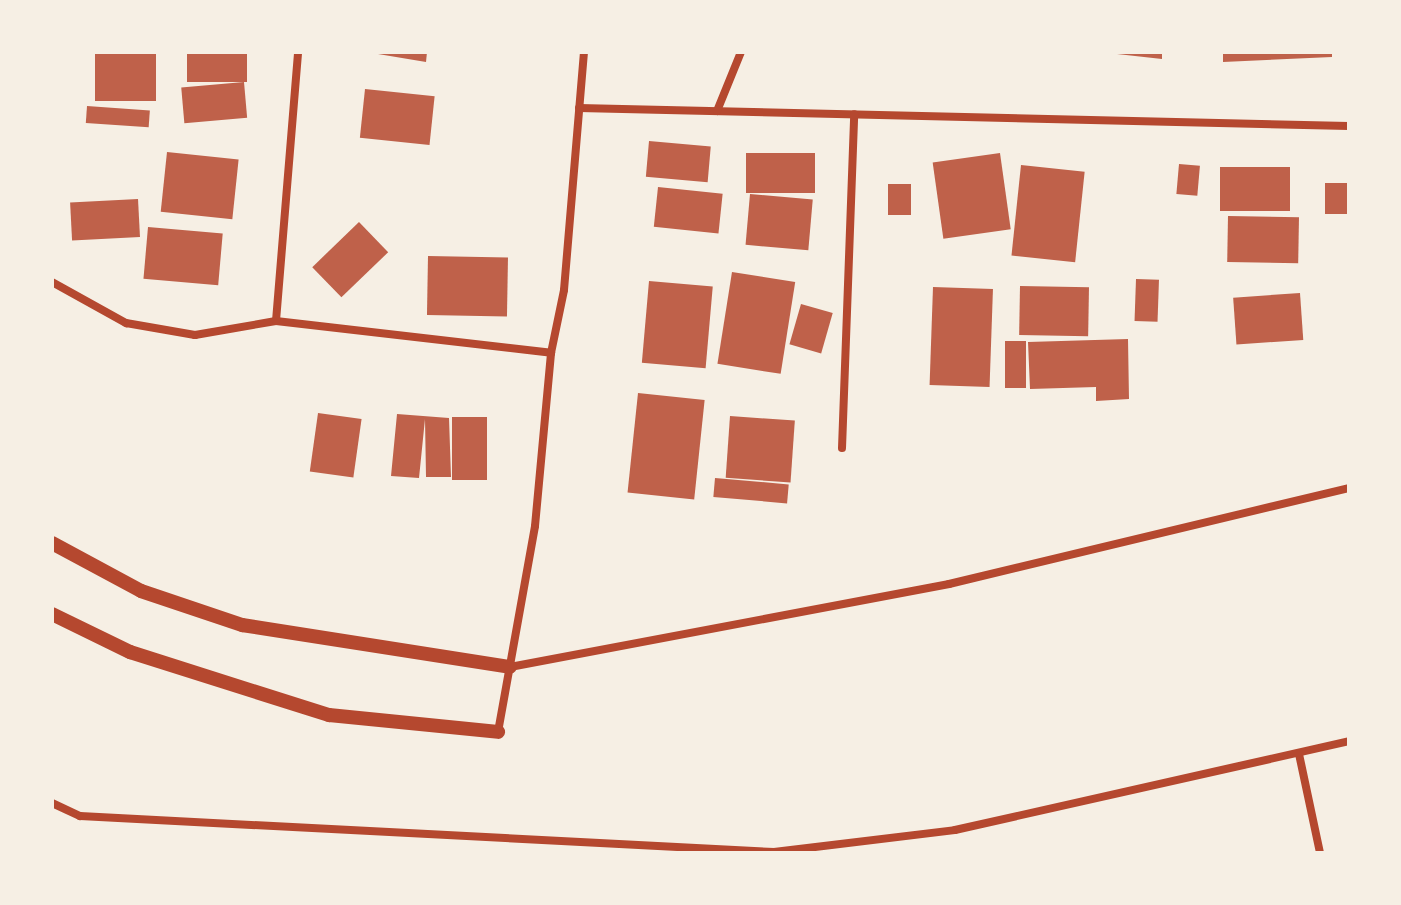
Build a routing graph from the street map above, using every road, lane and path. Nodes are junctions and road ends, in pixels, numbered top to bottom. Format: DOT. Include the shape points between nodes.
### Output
graph roads {
  1 [pos="298,52"];
  2 [pos="584,52"];
  3 [pos="741,52"];
  4 [pos="579,108"];
  5 [pos="717,111"];
  6 [pos="854,114"];
  7 [pos="1349,126"];
  8 [pos="52,282"];
  9 [pos="276,321"];
  10 [pos="551,353"];
  11 [pos="842,448"];
  12 [pos="1349,488"];
  13 [pos="52,543"];
  14 [pos="52,614"];
  15 [pos="510,667"];
  16 [pos="498,732"];
  17 [pos="1349,741"];
  18 [pos="1299,754"];
  19 [pos="52,803"];
  20 [pos="1320,853"];
  1 -- 9 [label="street"];
  2 -- 4 [label="street"];
  3 -- 5 [label="street"];
  4 -- 5 [label="street"];
  4 -- 10 [label="street"];
  5 -- 6 [label="street"];
  6 -- 7 [label="street"];
  6 -- 11 [label="street"];
  8 -- 9 [label="street" via="126,323 195,335"];
  9 -- 10 [label="street"];
  10 -- 15 [label="street" via="535,526"];
  12 -- 15 [label="street" via="949,584"];
  13 -- 15 [label="street" via="141,591 242,625"];
  14 -- 16 [label="street" via="130,652 329,715"];
  15 -- 16 [label="street"];
  17 -- 18 [label="street"];
  18 -- 19 [label="street" via="955,830 774,852 80,816"];
  18 -- 20 [label="street"];
}
